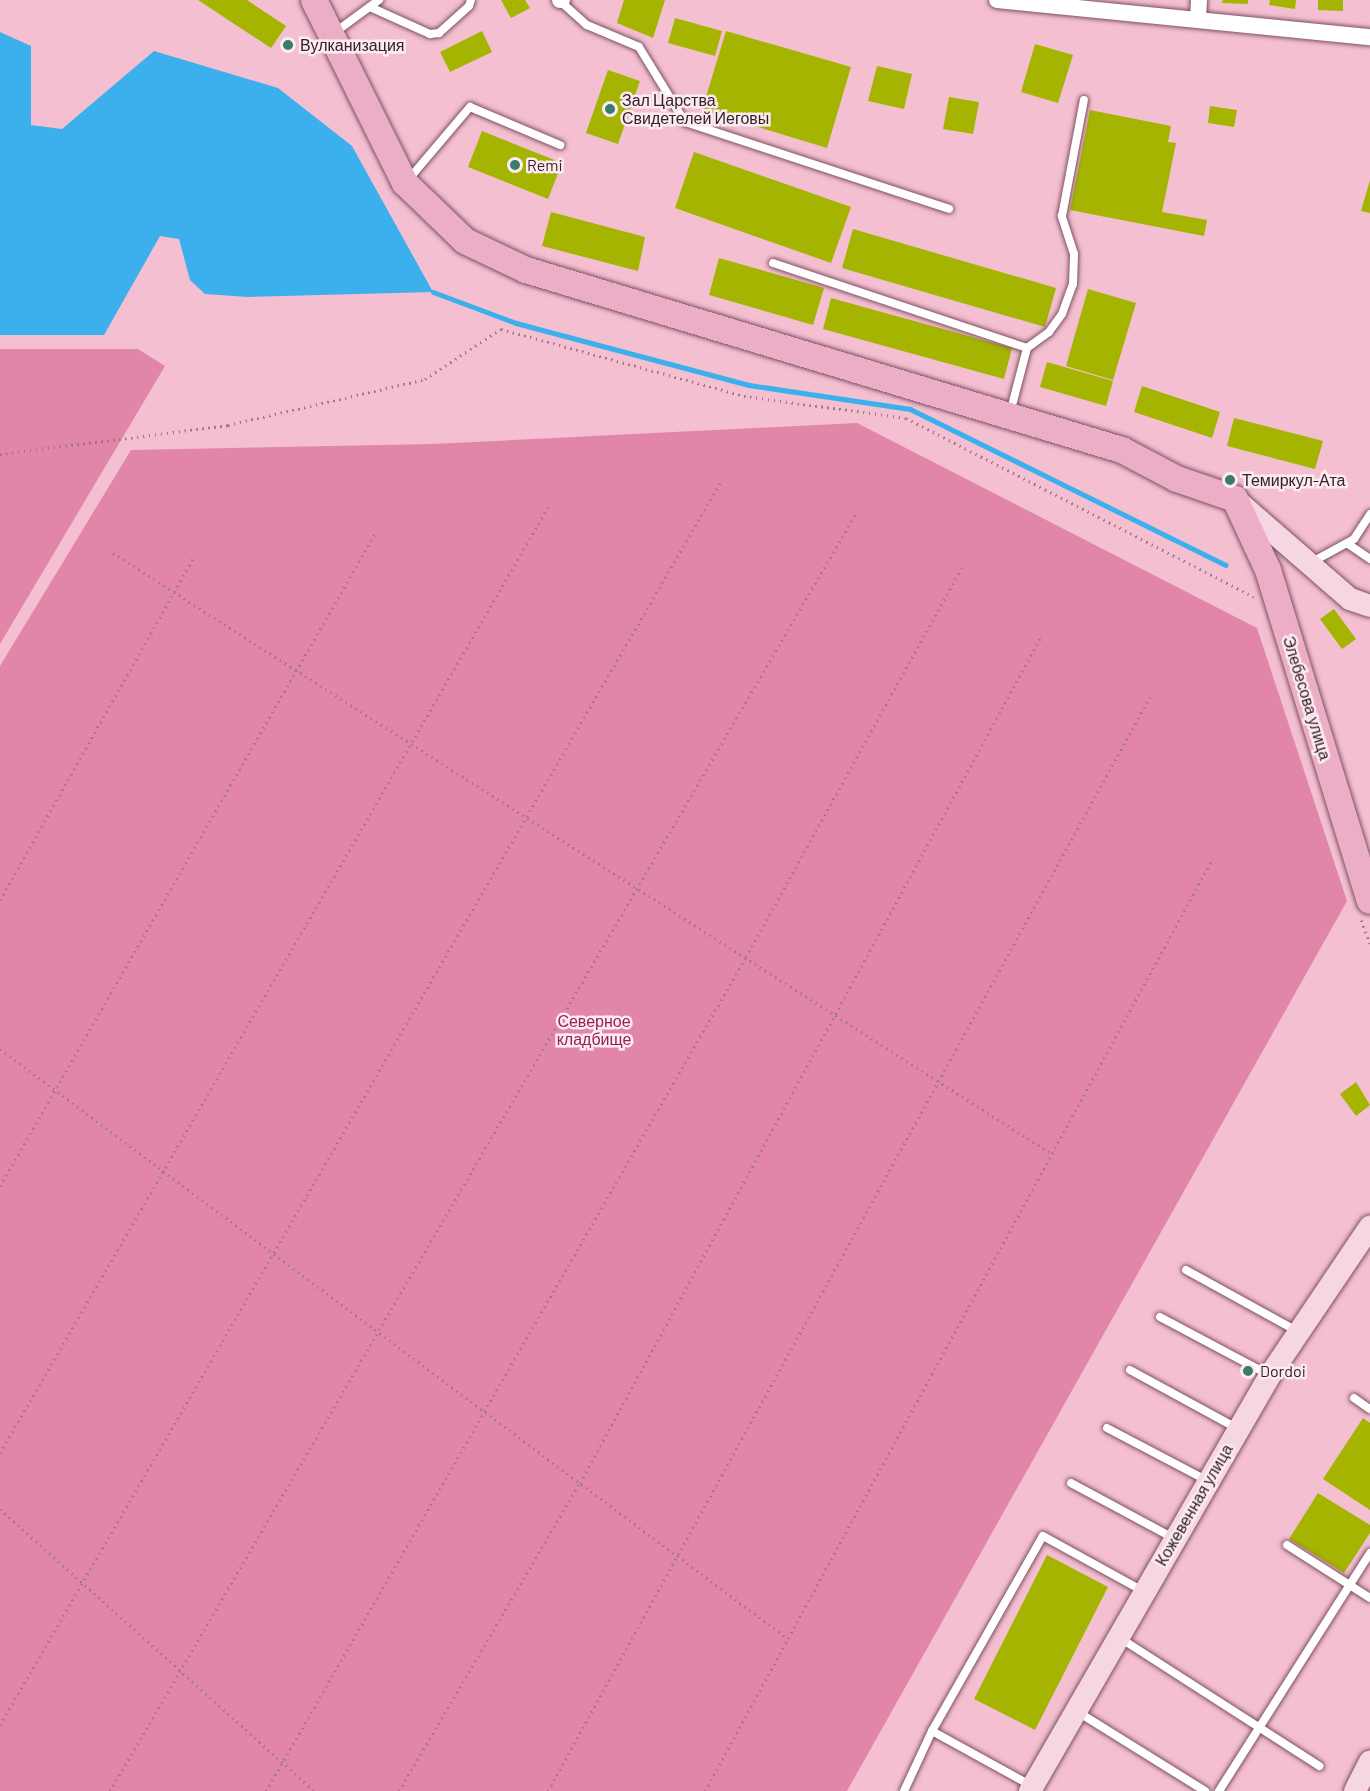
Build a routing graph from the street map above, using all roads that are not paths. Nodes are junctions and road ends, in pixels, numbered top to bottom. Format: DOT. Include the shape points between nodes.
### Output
graph roads {
  1 [pos="314,0"];
  2 [pos="379,0"];
  3 [pos="471,0"];
  4 [pos="561,0"];
  5 [pos="997,0"];
  6 [pos="1199,0"];
  7 [pos="370,7"];
  8 [pos="1198,19"];
  9 [pos="331,35"];
  10 [pos="1370,37"];
  11 [pos="1084,100"];
  12 [pos="560,145"];
  13 [pos="405,183"];
  14 [pos="949,209"];
  15 [pos="773,263"];
  16 [pos="1028,348"];
  17 [pos="1010,416"];
  18 [pos="1235,499"];
  19 [pos="1370,514"];
  20 [pos="1348,544"];
  21 [pos="1370,559"];
  22 [pos="1309,564"];
  23 [pos="1370,606"];
  24 [pos="1365,908"];
  25 [pos="1370,1227"];
  26 [pos="1186,1270"];
  27 [pos="1160,1317"];
  28 [pos="1298,1332"];
  29 [pos="1130,1370"];
  30 [pos="1270,1375"];
  31 [pos="1354,1398"];
  32 [pos="1370,1409"];
  33 [pos="1107,1428"];
  34 [pos="1238,1429"];
  35 [pos="1208,1481"];
  36 [pos="1071,1483"];
  37 [pos="1175,1539"];
  38 [pos="1287,1545"];
  39 [pos="1370,1553"];
  40 [pos="1350,1585"];
  41 [pos="1144,1592"];
  42 [pos="1370,1598"];
  43 [pos="1119,1637"];
  44 [pos="1076,1711"];
  45 [pos="1259,1728"];
  46 [pos="932,1731"];
  47 [pos="1370,1762"];
  48 [pos="1319,1766"];
  49 [pos="1035,1790"];
  50 [pos="904,1791"];
  51 [pos="1205,1791"];
  52 [pos="1219,1791"];
  53 [pos="1355,1791"];
  1 -- 9 [label="main road"];
  2 -- 7 [label="lane"];
  3 -- 7 [label="lane" via="439,33 430,34"];
  4 -- 14 [label="lane" via="587,25 639,47 685,122"];
  5 -- 8 [label="street"];
  6 -- 8 [label="street"];
  7 -- 9 [label="lane"];
  8 -- 10 [label="street"];
  9 -- 13 [label="main road"];
  11 -- 16 [label="lane" via="1062,216 1074,254 1073,284 1056,323"];
  12 -- 13 [label="lane" via="470,107"];
  13 -- 17 [label="main road" via="465,241 526,270"];
  15 -- 16 [label="lane"];
  16 -- 17 [label="lane"];
  17 -- 18 [label="main road" via="1122,450 1177,479"];
  18 -- 22 [label="street"];
  18 -- 24 [label="main road, Элебесова улица" via="1268,570"];
  19 -- 20 [label="lane"];
  20 -- 21 [label="lane"];
  20 -- 22 [label="lane"];
  22 -- 23 [label="street" via="1350,598"];
  25 -- 28 [label="street, Кожевенная улица"];
  26 -- 28 [label="lane"];
  27 -- 30 [label="lane"];
  28 -- 30 [label="street, Кожевенная улица"];
  29 -- 34 [label="lane"];
  30 -- 34 [label="street, Кожевенная улица"];
  31 -- 32 [label="lane"];
  33 -- 35 [label="lane"];
  34 -- 35 [label="street, Кожевенная улица"];
  35 -- 37 [label="street, Кожевенная улица"];
  36 -- 37 [label="lane"];
  37 -- 41 [label="street, Кожевенная улица"];
  38 -- 40 [label="lane"];
  39 -- 40 [label="lane"];
  40 -- 42 [label="lane"];
  40 -- 45 [label="lane"];
  41 -- 43 [label="street, Кожевенная улица"];
  41 -- 46 [label="lane" via="1043,1536"];
  43 -- 44 [label="street, Кожевенная улица"];
  43 -- 45 [label="lane"];
  44 -- 49 [label="street, Кожевенная улица"];
  44 -- 51 [label="lane"];
  45 -- 48 [label="lane"];
  45 -- 52 [label="lane"];
  46 -- 49 [label="lane"];
  46 -- 50 [label="lane"];
  47 -- 53 [label="street"];
}
